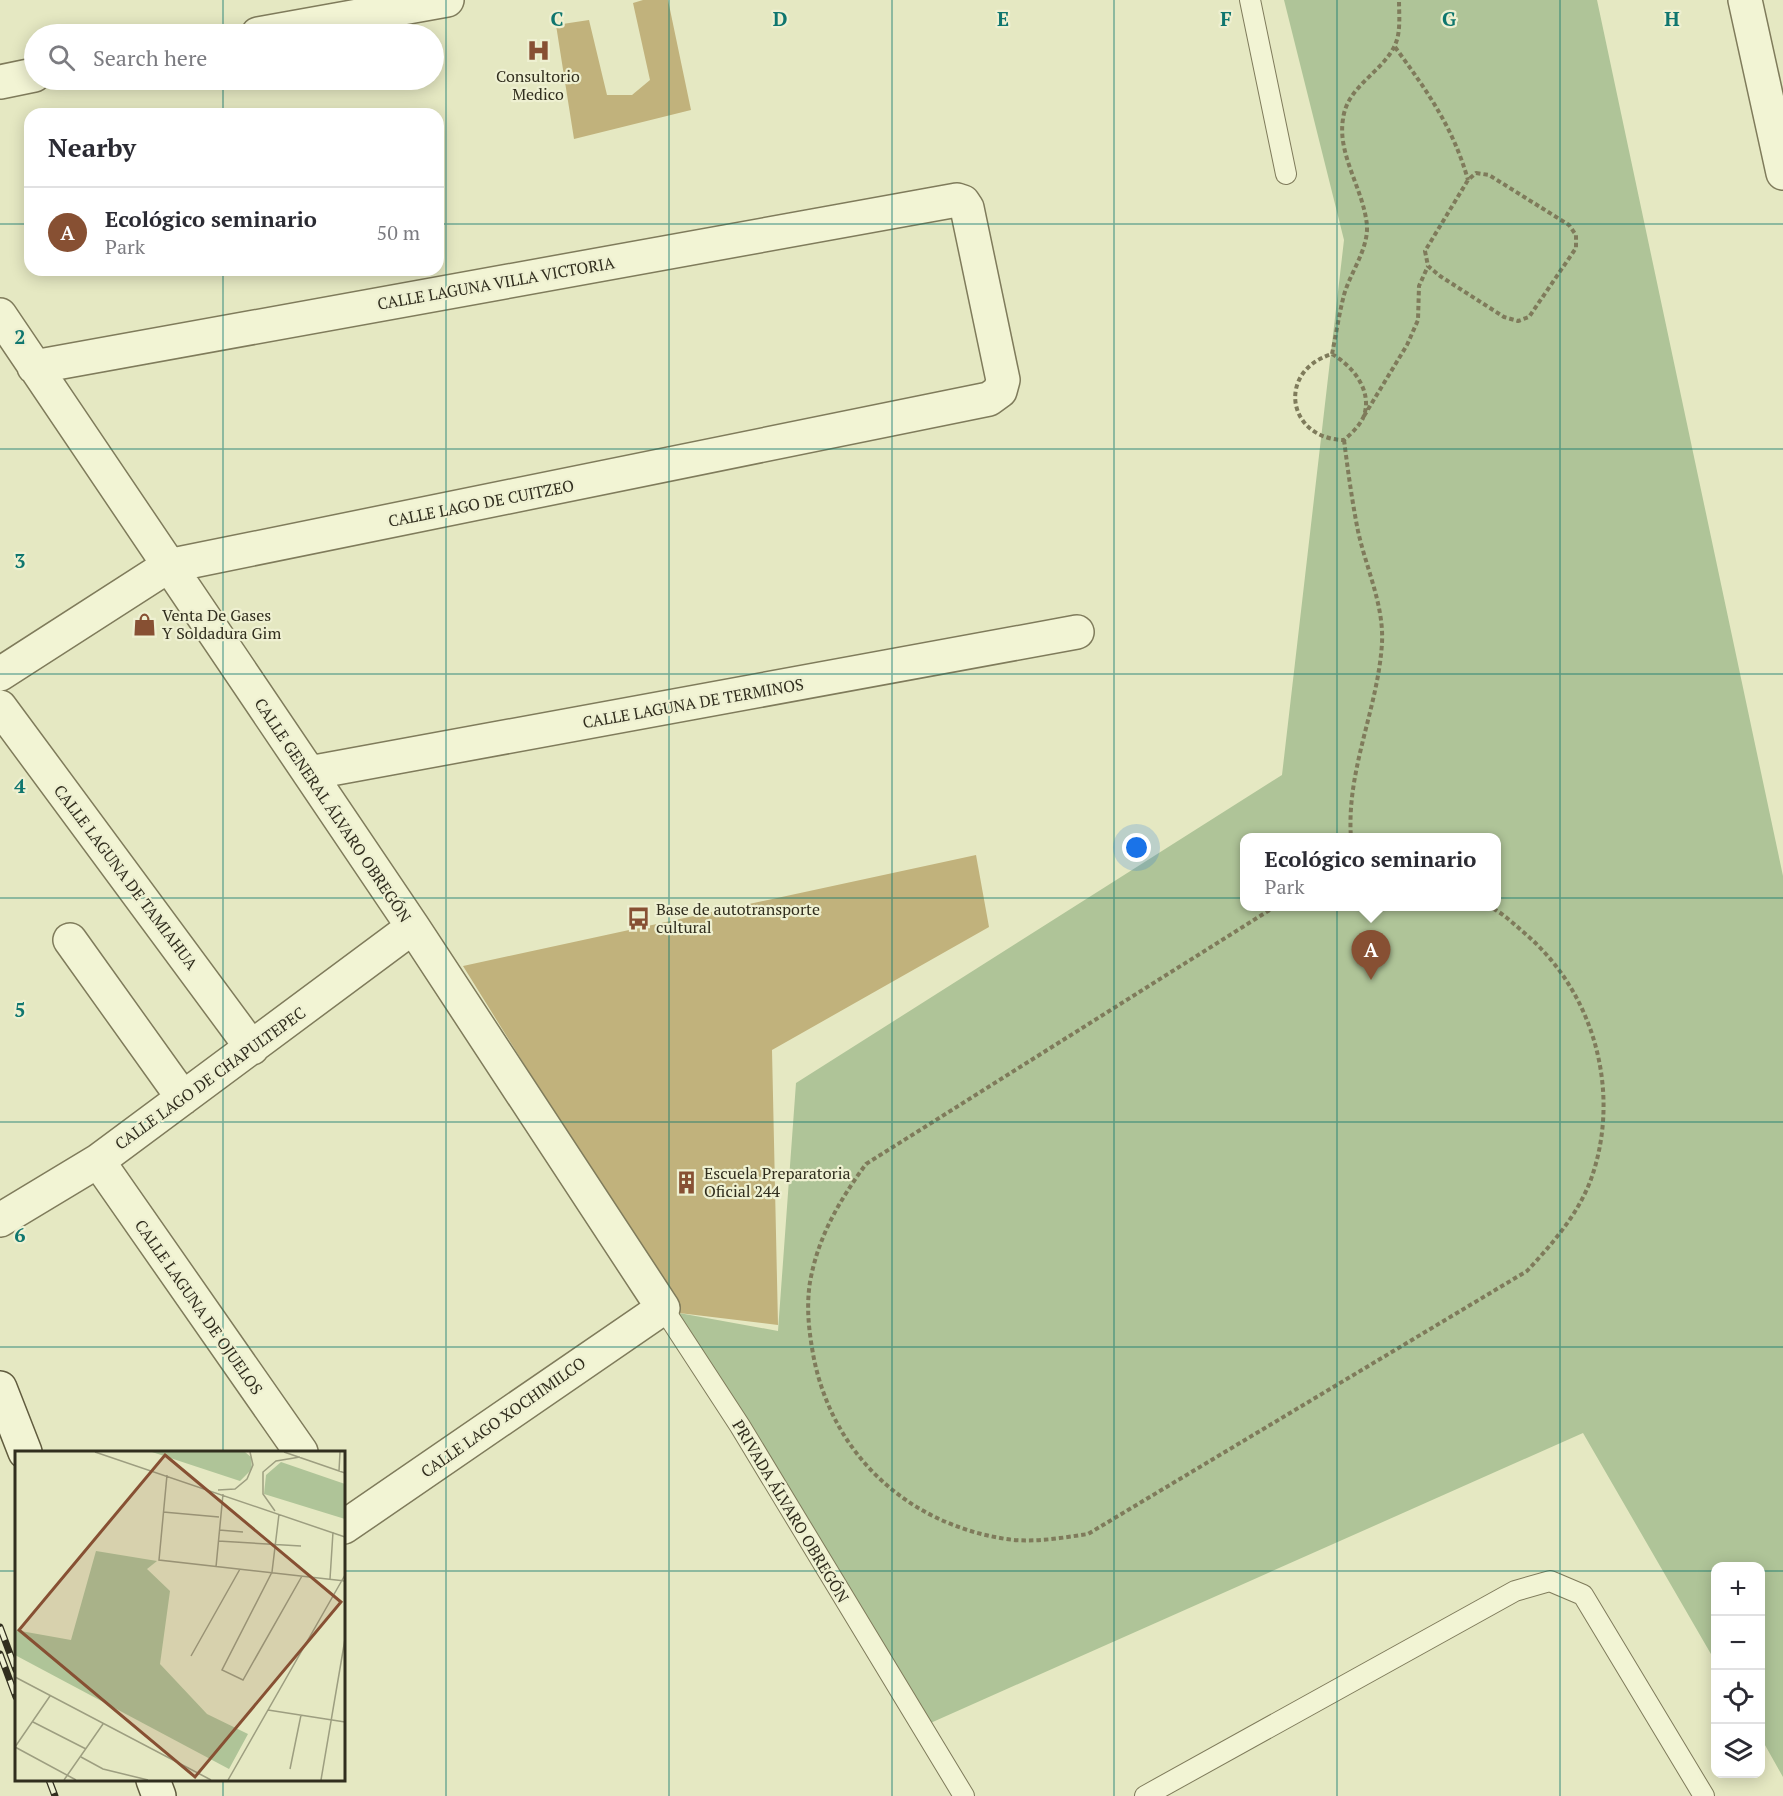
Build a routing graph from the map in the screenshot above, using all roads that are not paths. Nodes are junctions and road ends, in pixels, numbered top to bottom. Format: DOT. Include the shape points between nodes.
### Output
graph roads {
  1 [pos="447,0"];
  2 [pos="1250,0"];
  3 [pos="1745,0"];
  4 [pos="314,24"];
  5 [pos="24,77"];
  6 [pos="0,81"];
  7 [pos="1783,173"];
  8 [pos="1286,174"];
  9 [pos="0,315"];
  10 [pos="34,367"];
  11 [pos="989,399"];
  12 [pos="168,566"];
  13 [pos="1077,632"];
  14 [pos="0,674"];
  15 [pos="0,707"];
  16 [pos="309,773"];
  17 [pos="413,927"];
  18 [pos="70,940"];
  19 [pos="252,1048"];
  20 [pos="183,1098"];
  21 [pos="98,1161"];
  22 [pos="0,1220"];
  23 [pos="663,1308"];
  24 [pos="0,1388"];
  25 [pos="25,1451"];
  26 [pos="300,1451"];
  27 [pos="346,1521"];
  28 [pos="154,1781"];
  29 [pos="159,1796"];
  30 [pos="964,1796"];
  31 [pos="1145,1796"];
  32 [pos="1704,1796"];
  1 -- 4 [label="street"];
  2 -- 8 [label="lane"];
  3 -- 7 [label="street"];
  5 -- 6 [label="street"];
  9 -- 10 [label="street, CALLE GENERAL ÁLVARO OBREGÓN"];
  10 -- 11 [label="street, CALLE LAGUNA VILLA VICTORIA" via="957,200 967,208 1003,380 1000,391"];
  10 -- 12 [label="street, CALLE GENERAL ÁLVARO OBREGÓN"];
  11 -- 12 [label="street, CALLE LAGO DE CUITZEO"];
  12 -- 14 [label="street, CALLE LAGO DE CUITZEO"];
  12 -- 16 [label="street, CALLE GENERAL ÁLVARO OBREGÓN"];
  13 -- 16 [label="street, CALLE LAGUNA DE TERMINOS"];
  15 -- 19 [label="street, CALLE LAGUNA DE TAMIAHUA"];
  16 -- 17 [label="street, CALLE GENERAL ÁLVARO OBREGÓN"];
  17 -- 19 [label="street, CALLE LAGO DE CHAPULTEPEC"];
  17 -- 23 [label="street, CALLE GENERAL ÁLVARO OBREGÓN"];
  18 -- 20 [label="street"];
  19 -- 20 [label="street, CALLE LAGO DE CHAPULTEPEC"];
  20 -- 21 [label="street, CALLE LAGO DE CHAPULTEPEC"];
  21 -- 22 [label="street, CALLE LAGO DE CHAPULTEPEC"];
  21 -- 26 [label="street, CALLE LAGUNA DE OJUELOS"];
  23 -- 27 [label="street, CALLE LAGO XOCHIMILCO"];
  23 -- 30 [label="lane, PRIVADA ÁLVARO OBREGÓN" via="740,1426"];
  24 -- 25 [label="street"];
  28 -- 29 [label="street"];
  31 -- 32 [label="lane" via="1515,1591 1550,1581 1583,1595"];
}
